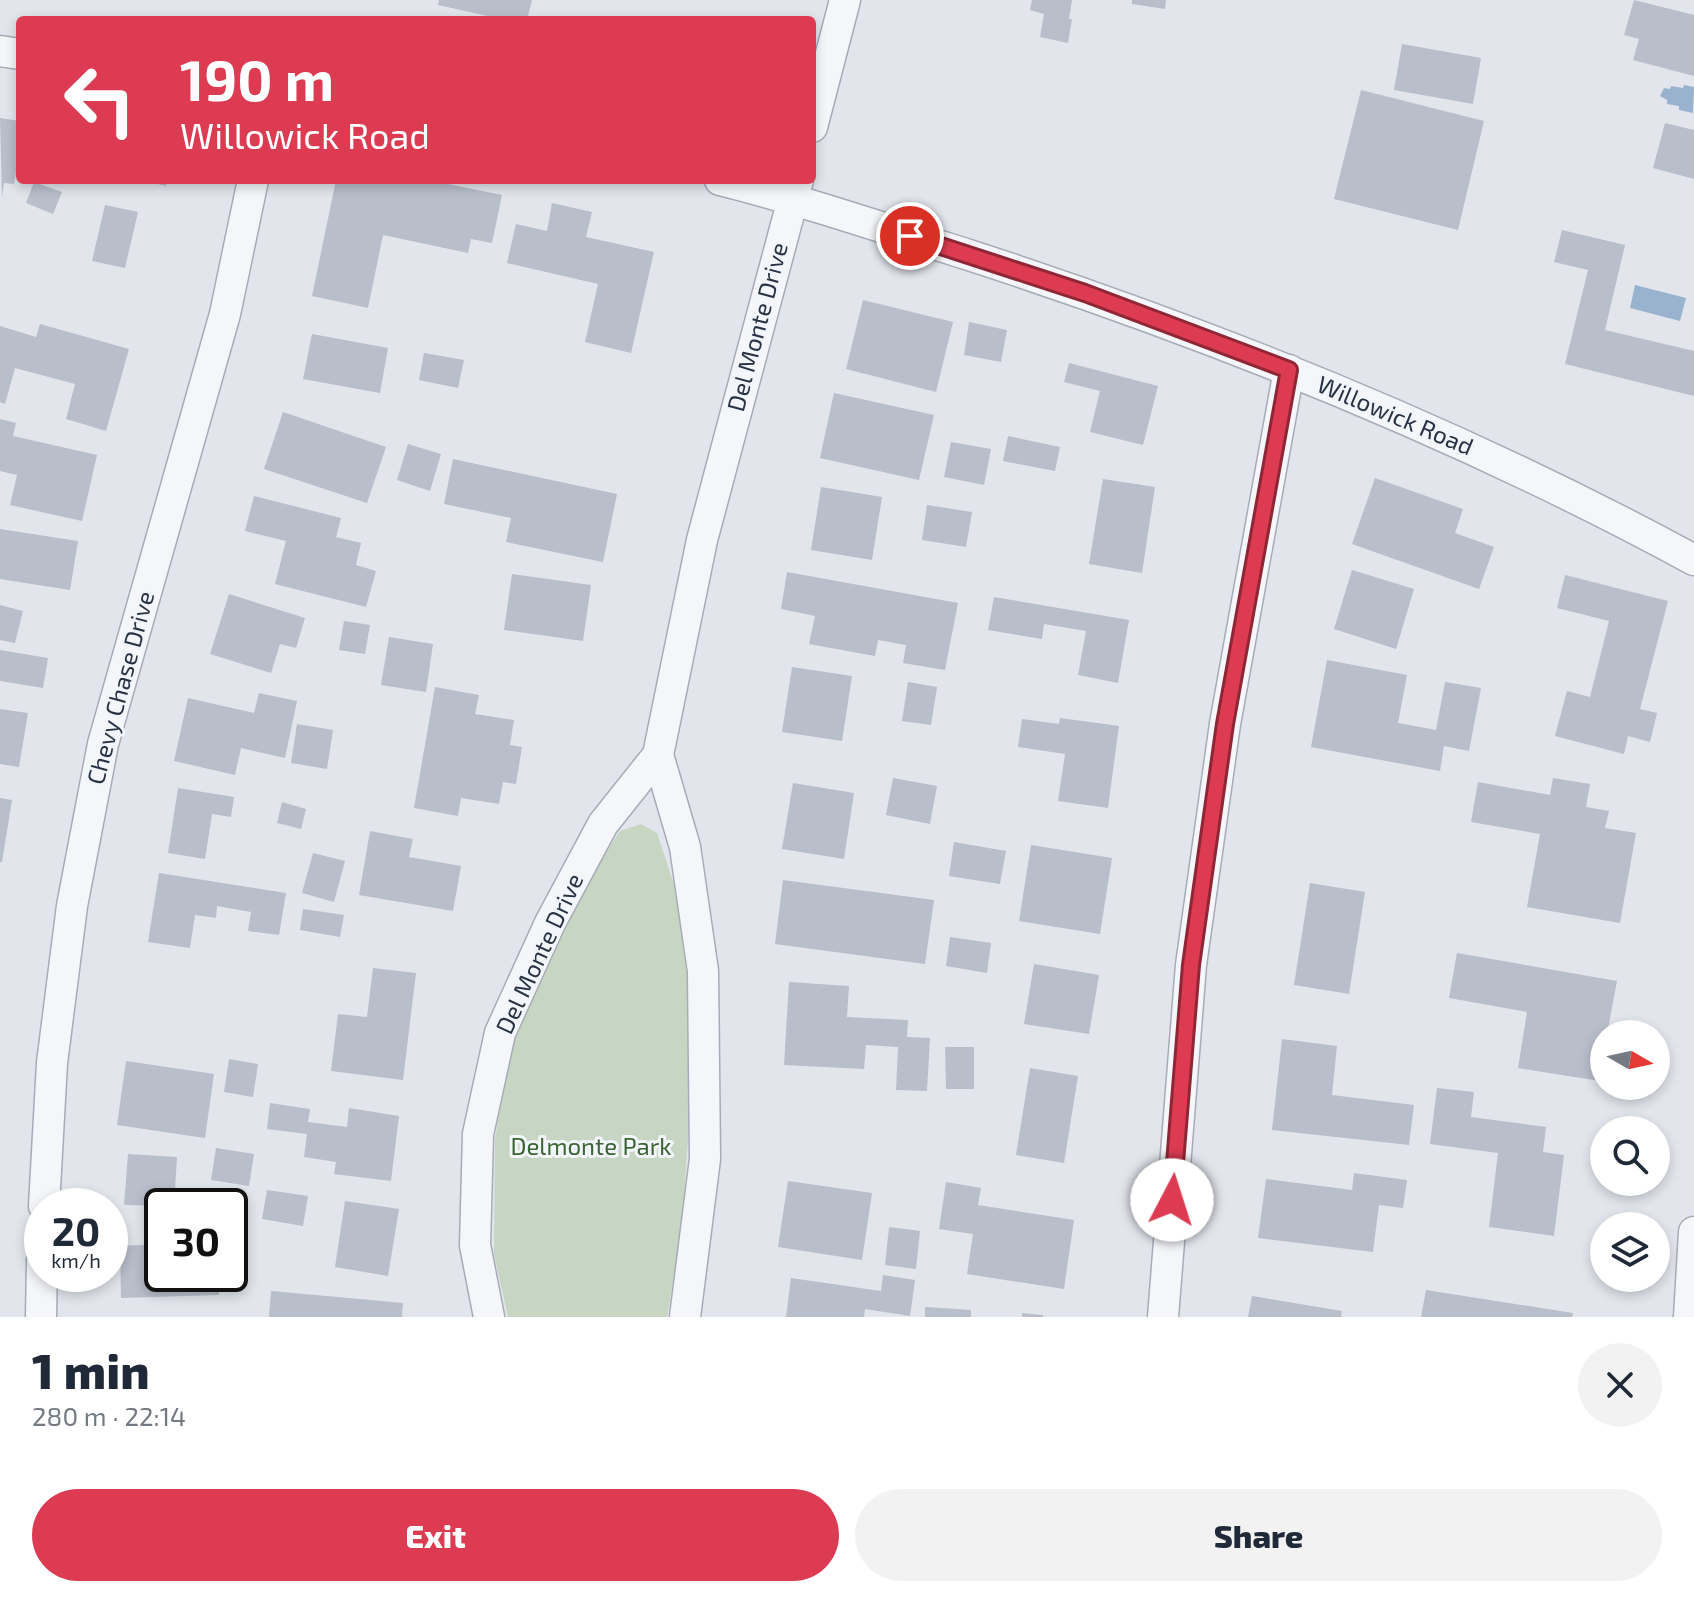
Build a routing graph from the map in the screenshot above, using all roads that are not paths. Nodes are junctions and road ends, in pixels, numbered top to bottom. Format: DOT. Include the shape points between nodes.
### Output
graph roads {
  1 [pos="845,0"];
  2 [pos="816,112"];
  3 [pos="252,184"];
  4 [pos="753,184"];
  5 [pos="795,189"];
  6 [pos="1289,370"];
  7 [pos="1694,560"];
  8 [pos="658,755"];
  9 [pos="45,1188"];
  10 [pos="1694,1232"];
  11 [pos="41,1292"];
  12 [pos="41,1317"];
  13 [pos="489,1317"];
  14 [pos="685,1317"];
  15 [pos="1163,1317"];
  16 [pos="1689,1317"];
  1 -- 2 [label="street"];
  3 -- 9 [label="street, Chevy Chase Drive" via="225,314 103,744 72,906 56,1031"];
  4 -- 5 [label="street, Willowick Road"];
  5 -- 6 [label="street, Willowick Road"];
  5 -- 8 [label="street, Del Monte Drive" via="702,540"];
  6 -- 7 [label="street, Willowick Road" via="1470,448"];
  6 -- 15 [label="street" via="1225,724 1191,965"];
  8 -- 13 [label="street, Del Monte Drive" via="603,824 500,1033 478,1134 475,1245"];
  8 -- 14 [label="street, Del Monte Drive" via="685,847 703,971 705,1159"];
  10 -- 16 [label="street"];
  11 -- 12 [label="street"];
}
